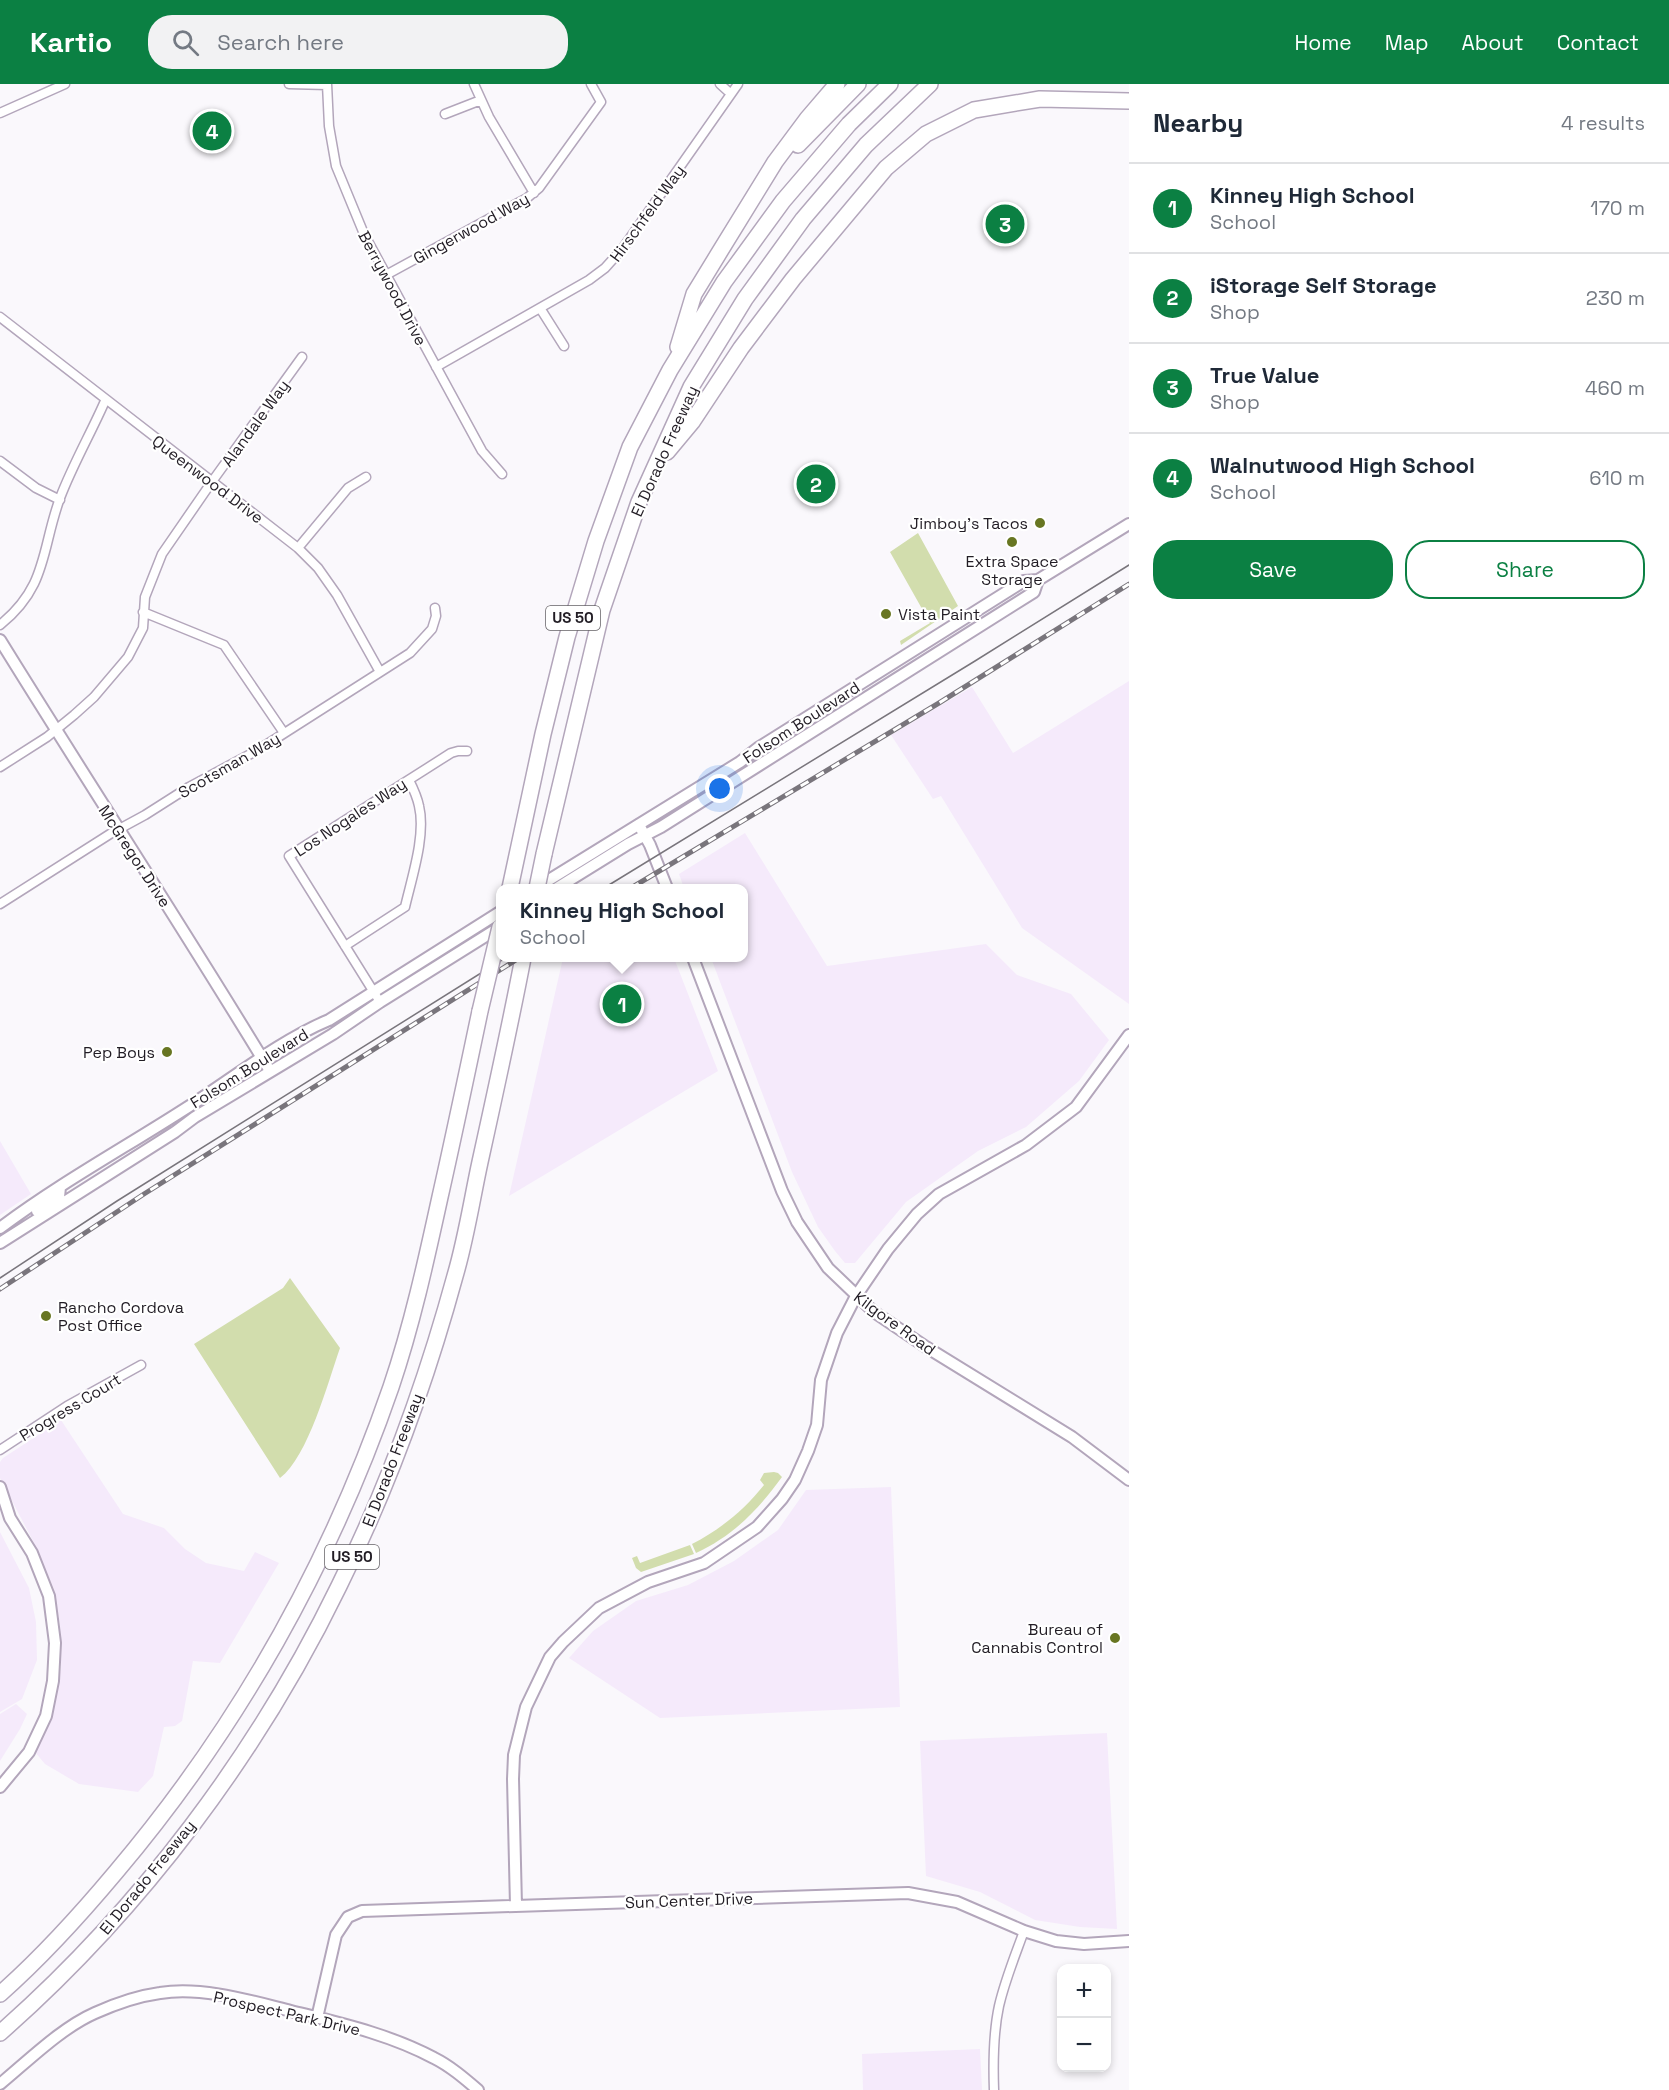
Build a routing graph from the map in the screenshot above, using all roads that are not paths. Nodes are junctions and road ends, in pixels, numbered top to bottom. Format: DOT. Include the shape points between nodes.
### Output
graph roads {
  1 [pos="65,84"];
  2 [pos="289,84"];
  3 [pos="327,84"];
  4 [pos="474,84"];
  5 [pos="591,84"];
  6 [pos="720,84"];
  7 [pos="738,84"];
  8 [pos="837,84"];
  9 [pos="858,84"];
  10 [pos="890,84"];
  11 [pos="930,84"];
  12 [pos="731,94"];
  13 [pos="481,100"];
  14 [pos="1129,101"];
  15 [pos="0,113"];
  16 [pos="446,114"];
  17 [pos="763,183"];
  18 [pos="534,193"];
  19 [pos="386,275"];
  20 [pos="540,308"];
  21 [pos="0,317"];
  22 [pos="564,346"];
  23 [pos="302,357"];
  24 [pos="436,367"];
  25 [pos="670,370"];
  26 [pos="105,401"];
  27 [pos="0,461"];
  28 [pos="654,468"];
  29 [pos="502,474"];
  30 [pos="366,477"];
  31 [pos="211,483"];
  32 [pos="60,500"];
  33 [pos="1129,524"];
  34 [pos="298,548"];
  35 [pos="1038,580"];
  36 [pos="435,608"];
  37 [pos="143,612"];
  38 [pos="0,625"];
  39 [pos="0,640"];
  40 [pos="380,672"];
  41 [pos="884,673"];
  42 [pos="859,701"];
  43 [pos="56,730"];
  44 [pos="284,733"];
  45 [pos="467,751"];
  46 [pos="0,767"];
  47 [pos="408,780"];
  48 [pos="639,825"];
  49 [pos="118,830"];
  50 [pos="645,835"];
  51 [pos="511,883"];
  52 [pos="538,884"];
  53 [pos="543,884"];
  54 [pos="564,884"];
  55 [pos="665,884"];
  56 [pos="0,904"];
  57 [pos="496,915"];
  58 [pos="496,930"];
  59 [pos="345,946"];
  60 [pos="496,947"];
  61 [pos="523,962"];
  62 [pos="695,962"];
  63 [pos="374,992"];
  64 [pos="380,1002"];
  65 [pos="1129,1035"];
  66 [pos="263,1058"];
  67 [pos="270,1071"];
  68 [pos="60,1187"];
  69 [pos="24,1227"];
  70 [pos="0,1228"];
  71 [pos="0,1243"];
  72 [pos="856,1296"];
  73 [pos="141,1365"];
  74 [pos="0,1450"];
  75 [pos="1129,1480"];
  76 [pos="0,1487"];
  77 [pos="0,1509"];
  78 [pos="10,1518"];
  79 [pos="0,1787"];
  80 [pos="516,1906"];
  81 [pos="1024,1931"];
  82 [pos="1129,1941"];
  83 [pos="0,1994"];
  84 [pos="317,2018"];
  85 [pos="0,2033"];
  86 [pos="0,2084"];
  87 [pos="478,2090"];
  88 [pos="994,2090"];
  1 -- 15 [label="street"];
  2 -- 3 [label="street, Berrywood Drive"];
  3 -- 19 [label="street, Berrywood Drive" via="336,166"];
  4 -- 13 [label="street"];
  5 -- 18 [label="street, Gingerwood Way" via="601,102"];
  6 -- 12 [label="street"];
  7 -- 12 [label="street, Hirschfeld Way"];
  8 -- 17 [label="highway" via="807,119"];
  9 -- 17 [label="highway"];
  10 -- 25 [label="highway, El Dorado Freeway / US 50" via="849,124 783,201 724,282"];
  11 -- 28 [label="highway, El Dorado Freeway / US 50" via="866,145 777,254 691,387"];
  12 -- 20 [label="street, Hirschfeld Way" via="615,259 589,280"];
  13 -- 16 [label="street"];
  13 -- 18 [label="street"];
  14 -- 28 [label="highway" via="1040,99 975,110 926,134 886,168 793,279 692,422"];
  17 -- 25 [label="highway" via="694,294"];
  18 -- 19 [label="street, Gingerwood Way"];
  19 -- 24 [label="street, Berrywood Drive"];
  20 -- 22 [label="street"];
  20 -- 24 [label="street, Hirschfeld Way"];
  21 -- 26 [label="street, Queenwood Drive"];
  23 -- 31 [label="street, Alandale Way"];
  24 -- 29 [label="street, Berrywood Drive" via="482,451"];
  25 -- 51 [label="highway, El Dorado Freeway / US 50" via="630,447 596,541 567,637"];
  26 -- 31 [label="street, Queenwood Drive"];
  26 -- 32 [label="street"];
  27 -- 32 [label="street" via="36,488"];
  28 -- 52 [label="highway, El Dorado Freeway / US 50, bridge" via="602,610"];
  30 -- 34 [label="street" via="348,488"];
  31 -- 34 [label="street, Queenwood Drive"];
  31 -- 37 [label="street, Alandale Way" via="162,554"];
  32 -- 38 [label="street" via="35,585 18,609"];
  33 -- 35 [label="street, Folsom Boulevard"];
  34 -- 40 [label="street, Queenwood Drive" via="337,595"];
  35 -- 41 [label="street, Folsom Boulevard" via="1024,581 899,659 897,668"];
  35 -- 42 [label="street, Folsom Boulevard" via="1034,592"];
  36 -- 40 [label="street, Scotsman Way" via="435,623 424,640"];
  37 -- 43 [label="street, Alandale Way" via="143,628 122,666"];
  37 -- 44 [label="street" via="225,645"];
  39 -- 43 [label="street, McGregor Drive"];
  40 -- 44 [label="street, Scotsman Way"];
  41 -- 42 [label="street"];
  41 -- 48 [label="street, Folsom Boulevard"];
  42 -- 50 [label="street, Folsom Boulevard"];
  43 -- 46 [label="street, Alandale Way"];
  43 -- 49 [label="street, McGregor Drive"];
  44 -- 49 [label="street, Scotsman Way"];
  45 -- 47 [label="street, Los Nogales Way" via="451,753"];
  47 -- 59 [label="street" via="420,806 421,826 405,907"];
  47 -- 59 [label="street, Los Nogales Way" via="289,856"];
  48 -- 50 [label="street"];
  48 -- 53 [label="street, Folsom Boulevard"];
  49 -- 56 [label="street, Scotsman Way"];
  49 -- 66 [label="street, McGregor Drive"];
  50 -- 54 [label="street, Folsom Boulevard"];
  50 -- 55 [label="street"];
  57 -- 63 [label="street, Folsom Boulevard"];
  58 -- 64 [label="street, Folsom Boulevard"];
  59 -- 63 [label="street, Los Nogales Way"];
  60 -- 83 [label="highway, El Dorado Freeway / US 50, bridge" via="408,1332 356,1481 314,1574 217,1740 150,1831 85,1909"];
  61 -- 85 [label="highway, El Dorado Freeway / US 50" via="456,1274 419,1392 382,1491 339,1587 289,1680 232,1769 169,1854 101,1934"];
  62 -- 72 [label="street, Kilgore Road" via="790,1208 828,1268"];
  63 -- 64 [label="street, Los Nogales Way"];
  63 -- 66 [label="street, Folsom Boulevard"];
  64 -- 67 [label="street, Folsom Boulevard"];
  65 -- 72 [label="street" via="1076,1107 1026,1145 939,1194 901,1232"];
  66 -- 67 [label="street, McGregor Drive"];
  66 -- 68 [label="street, Folsom Boulevard"];
  67 -- 69 [label="street, Folsom Boulevard"];
  68 -- 69 [label="street" via="58,1197 30,1216"];
  68 -- 70 [label="street, Folsom Boulevard"];
  69 -- 71 [label="street, Folsom Boulevard"];
  72 -- 75 [label="street, Kilgore Road" via="926,1347 1072,1437"];
  72 -- 80 [label="street" via="837,1332 821,1380 817,1425 808,1451 782,1499 758,1527 704,1563 648,1582 599,1608 545,1665 526,1707 514,1755"];
  73 -- 74 [label="street, Progress Court" via="67,1406"];
  76 -- 78 [label="street"];
  77 -- 78 [label="street"];
  78 -- 79 [label="street" via="32,1553 50,1596 55,1643 46,1716 29,1752"];
  80 -- 81 [label="street, Sun Center Drive" via="908,1893 957,1902"];
  80 -- 84 [label="street, Sun Center Drive" via="373,1910 348,1917 336,1935"];
  81 -- 82 [label="street, Sun Center Drive" via="1084,1944"];
  81 -- 88 [label="street" via="996,2021"];
  84 -- 86 [label="street, Prospect Park Drive" via="220,1995 161,1992 80,2020"];
  84 -- 87 [label="street, Prospect Park Drive" via="415,2049 455,2071"];
}
